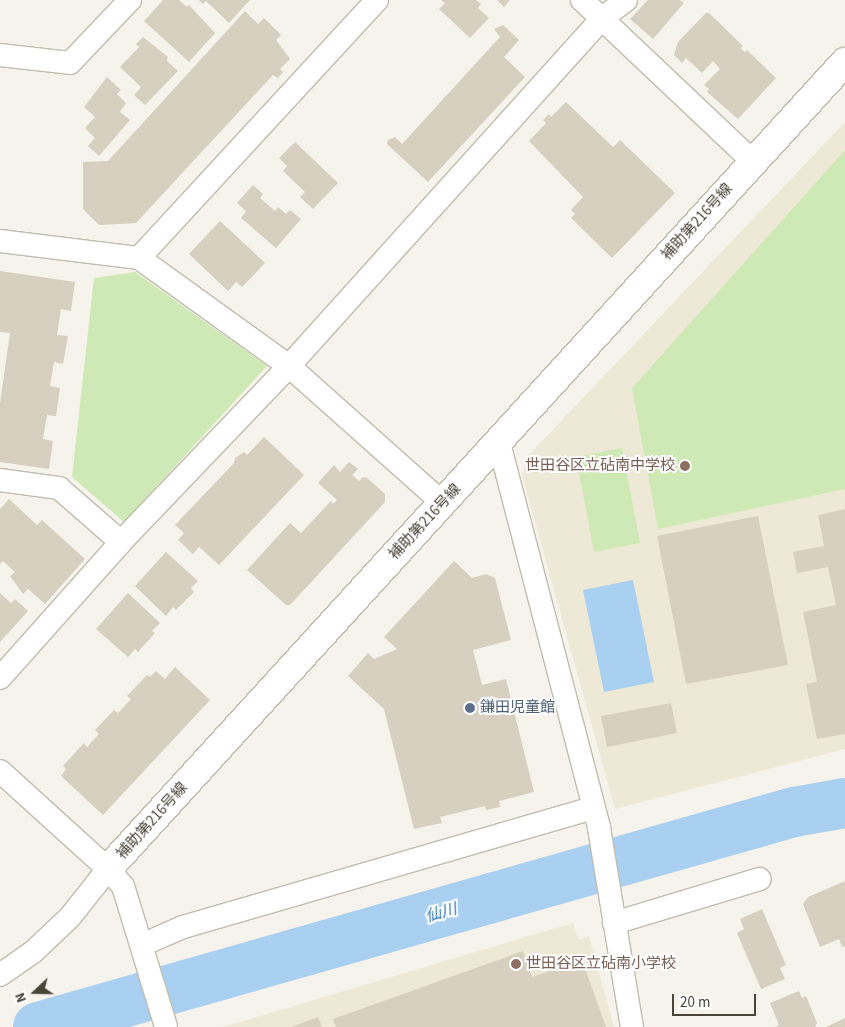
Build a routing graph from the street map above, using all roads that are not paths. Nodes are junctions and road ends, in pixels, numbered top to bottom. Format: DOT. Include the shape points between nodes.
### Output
graph roads {
  1 [pos="130,0"];
  2 [pos="377,0"];
  3 [pos="582,0"];
  4 [pos="626,0"];
  5 [pos="601,19"];
  6 [pos="0,55"];
  7 [pos="845,62"];
  8 [pos="752,161"];
  9 [pos="0,241"];
  10 [pos="139,258"];
  11 [pos="290,366"];
  12 [pos="499,443"];
  13 [pos="0,480"];
  14 [pos="443,503"];
  15 [pos="121,542"];
  16 [pos="0,678"];
  17 [pos="0,771"];
  18 [pos="596,818"];
  19 [pos="108,868"];
  20 [pos="760,879"];
  21 [pos="613,912"];
  22 [pos="143,952"];
  23 [pos="0,975"];
  24 [pos="166,1027"];
  25 [pos="632,1027"];
  1 -- 6 [label="street" via="70,63"];
  2 -- 10 [label="street"];
  3 -- 5 [label="street"];
  4 -- 5 [label="street"];
  5 -- 8 [label="street"];
  5 -- 11 [label="street"];
  7 -- 8 [label="street, 補助第216号線"];
  8 -- 12 [label="street, 補助第216号線"];
  9 -- 10 [label="street"];
  10 -- 11 [label="street"];
  11 -- 14 [label="street"];
  11 -- 15 [label="street"];
  12 -- 14 [label="street, 補助第216号線"];
  12 -- 18 [label="street"];
  13 -- 15 [label="street" via="59,488"];
  14 -- 19 [label="street, 補助第216号線"];
  15 -- 16 [label="street"];
  17 -- 19 [label="street"];
  18 -- 21 [label="street"];
  18 -- 22 [label="street" via="183,927"];
  19 -- 22 [label="street" via="123,886"];
  19 -- 23 [label="street, 補助第216号線" via="70,917 32,952"];
  20 -- 21 [label="street"];
  21 -- 25 [label="street"];
  22 -- 24 [label="street"];
}
